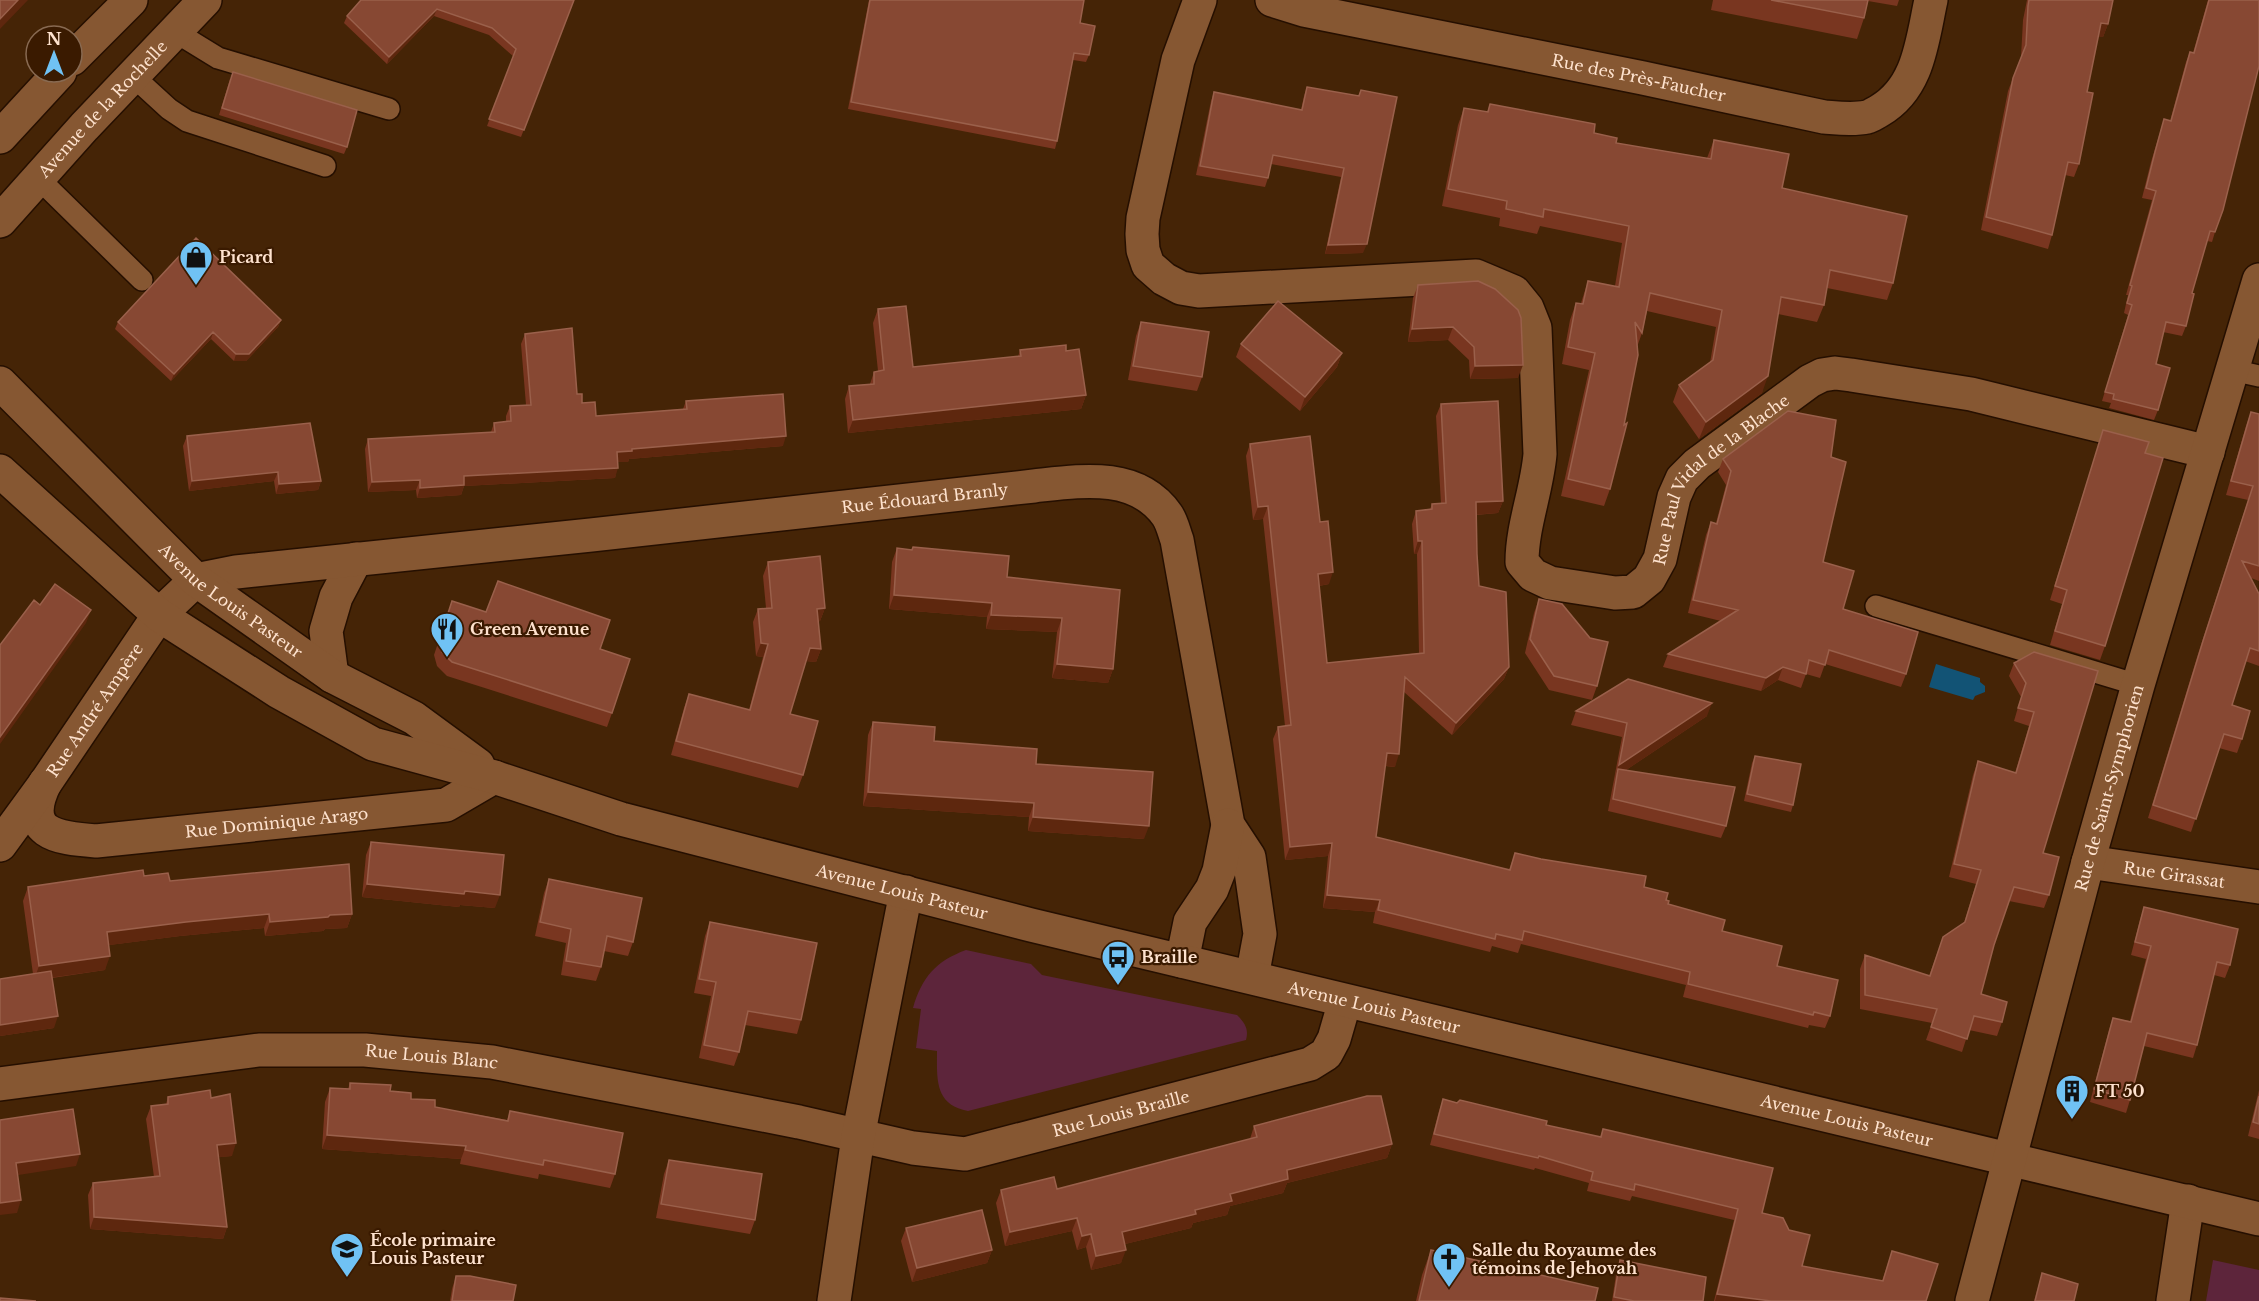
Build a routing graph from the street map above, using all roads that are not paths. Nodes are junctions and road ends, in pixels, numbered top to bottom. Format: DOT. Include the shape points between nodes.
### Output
graph roads {
  1 [pos="131,0"];
  2 [pos="205,0"];
  3 [pos="1200,0"];
  4 [pos="1272,0"];
  5 [pos="1931,0"];
  6 [pos="174,31"];
  7 [pos="84,47"];
  8 [pos="133,76"];
  9 [pos="49,84"];
  10 [pos="388,110"];
  11 [pos="0,137"];
  12 [pos="325,166"];
  13 [pos="38,178"];
  14 [pos="0,221"];
  15 [pos="142,280"];
  16 [pos="2259,280"];
  17 [pos="2246,373"];
  18 [pos="0,383"];
  19 [pos="2208,452"];
  20 [pos="0,471"];
  21 [pos="356,559"];
  22 [pos="196,580"];
  23 [pos="1876,606"];
  24 [pos="159,615"];
  25 [pos="332,676"];
  26 [pos="2138,685"];
  27 [pos="494,777"];
  28 [pos="46,782"];
  29 [pos="1228,825"];
  30 [pos="53,836"];
  31 [pos="1,843"];
  32 [pos="2088,862"];
  33 [pos="2259,887"];
  34 [pos="906,892"];
  35 [pos="1182,961"];
  36 [pos="1252,977"];
  37 [pos="1345,1001"];
  38 [pos="0,1084"];
  39 [pos="858,1137"];
  40 [pos="2010,1158"];
  41 [pos="2188,1202"];
  42 [pos="2259,1219"];
  43 [pos="834,1301"];
  44 [pos="1972,1301"];
  45 [pos="2173,1301"];
  1 -- 7 [label="street"];
  2 -- 6 [label="street, Avenue de la Rochelle"];
  3 -- 19 [label="street, Rue Paul Vidal de la Blache" via="1178,60 1143,218 1143,250 1148,265 1181,288 1199,291 1476,276 1514,292 1527,308 1535,328 1540,454 1522,562 1533,575 1550,583 1615,594 1633,591 1649,579 1660,559 1682,479 1697,464 1822,375 1851,375 1971,394"];
  4 -- 5 [label="street, Rue des Près-Faucher" via="1304,10 1824,117 1847,118 1868,117 1905,88 1917,64"];
  6 -- 8 [label="street, Avenue de la Rochelle"];
  6 -- 10 [label="lane" via="218,58"];
  8 -- 12 [label="lane" via="169,110 187,121"];
  8 -- 13 [label="street, Avenue de la Rochelle"];
  9 -- 11 [label="street"];
  13 -- 14 [label="street, Avenue de la Rochelle"];
  13 -- 15 [label="lane"];
  16 -- 17 [label="street, Rue de Saint-Symphorien"];
  17 -- 19 [label="street, Rue de Saint-Symphorien"];
  18 -- 22 [label="street, Avenue Louis Pasteur"];
  19 -- 26 [label="street, Rue de Saint-Symphorien"];
  20 -- 24 [label="street, Avenue Louis Pasteur"];
  21 -- 22 [label="street, Rue Édouard Branly"];
  21 -- 25 [label="street" via="327,623"];
  21 -- 29 [label="street, Rue Édouard Branly" via="1091,480 1118,483 1147,494 1167,515 1177,540"];
  22 -- 24 [label="street, Rue André Ampère"];
  22 -- 25 [label="street, Avenue Louis Pasteur"];
  23 -- 26 [label="lane"];
  24 -- 27 [label="street, Avenue Louis Pasteur" via="279,692 373,744"];
  24 -- 28 [label="street, Rue André Ampère"];
  25 -- 27 [label="street, Avenue Louis Pasteur" via="414,718"];
  26 -- 32 [label="street, Rue de Saint-Symphorien"];
  27 -- 30 [label="street, Rue Dominique Arago" via="446,805 96,842"];
  27 -- 34 [label="street, Avenue Louis Pasteur" via="621,819"];
  28 -- 30 [label="street" via="38,798 37,816 45,831"];
  28 -- 31 [label="street, Rue André Ampère"];
  29 -- 35 [label="street, Rue Édouard Branly" via="1219,871 1190,922"];
  29 -- 36 [label="street, Rue Édouard Branly" via="1249,857 1260,934"];
  30 -- 31 [label="street, Rue Dominique Arago"];
  32 -- 33 [label="street, Rue Girassat"];
  32 -- 40 [label="street, Rue de Saint-Symphorien"];
  34 -- 35 [label="street, Avenue Louis Pasteur"];
  34 -- 39 [label="street"];
  35 -- 36 [label="street, Avenue Louis Pasteur"];
  36 -- 37 [label="street, Avenue Louis Pasteur"];
  37 -- 39 [label="street, Rue Louis Braille" via="1326,1054 1310,1064 965,1154"];
  37 -- 40 [label="street, Avenue Louis Pasteur"];
  38 -- 39 [label="street, Rue Louis Blanc" via="259,1050 365,1050 492,1062"];
  39 -- 43 [label="street"];
  40 -- 41 [label="street, Avenue Louis Pasteur"];
  40 -- 44 [label="street, Rue de Saint-Symphorien"];
  41 -- 42 [label="street, Avenue Louis Pasteur"];
  41 -- 45 [label="street"];
}
